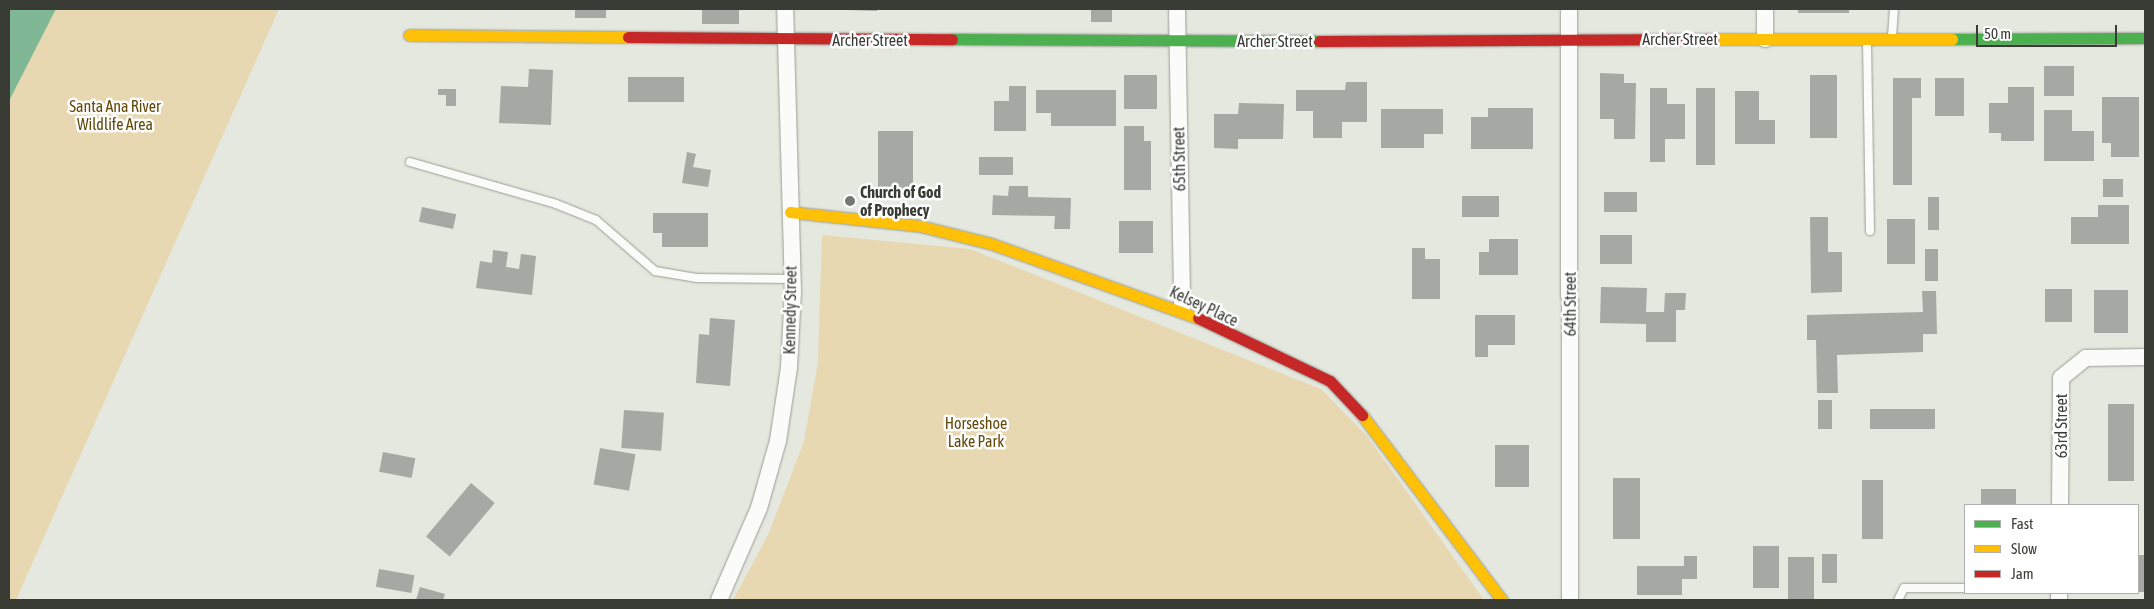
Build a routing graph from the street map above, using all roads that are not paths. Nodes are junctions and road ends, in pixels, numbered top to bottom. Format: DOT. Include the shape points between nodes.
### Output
graph roads {
  1 [pos="785,9"];
  2 [pos="1177,9"];
  3 [pos="1569,9"];
  4 [pos="1765,9"];
  5 [pos="1894,9"];
  6 [pos="409,35"];
  7 [pos="2145,38"];
  8 [pos="1766,39"];
  9 [pos="1867,39"];
  10 [pos="1892,39"];
  11 [pos="785,40"];
  12 [pos="1177,41"];
  13 [pos="1570,41"];
  14 [pos="410,162"];
  15 [pos="790,212"];
  16 [pos="1870,231"];
  17 [pos="792,279"];
  18 [pos="1182,310"];
  19 [pos="2145,357"];
  20 [pos="2060,504"];
  21 [pos="1964,588"];
  22 [pos="719,600"];
  23 [pos="1502,600"];
  24 [pos="1570,600"];
  25 [pos="1898,600"];
  1 -- 11 [label="street, Kennedy Street"];
  2 -- 12 [label="street, 65th Street"];
  3 -- 13 [label="street, 64th Street"];
  4 -- 8 [label="street"];
  5 -- 10 [label="lane"];
  6 -- 11 [label="street, Archer Street"];
  7 -- 10 [label="street, Archer Street"];
  8 -- 9 [label="street, Archer Street"];
  8 -- 13 [label="street, Archer Street"];
  9 -- 10 [label="street, Archer Street"];
  9 -- 16 [label="lane"];
  11 -- 12 [label="street, Archer Street"];
  11 -- 15 [label="street, Kennedy Street"];
  12 -- 13 [label="street, Archer Street"];
  12 -- 18 [label="street, 65th Street"];
  13 -- 24 [label="street, 64th Street"];
  14 -- 17 [label="lane" via="556,204 596,220 655,271 697,278"];
  15 -- 17 [label="street, Kennedy Street"];
  15 -- 18 [label="street, Kelsey Place" via="920,226 992,244"];
  17 -- 22 [label="street, Kennedy Street" via="789,367 778,442 759,508"];
  18 -- 23 [label="street, Kelsey Place" via="1330,382 1366,419"];
  19 -- 20 [label="street, 63rd Street" via="2086,358 2061,378"];
  21 -- 25 [label="lane" via="1904,588"];
}
